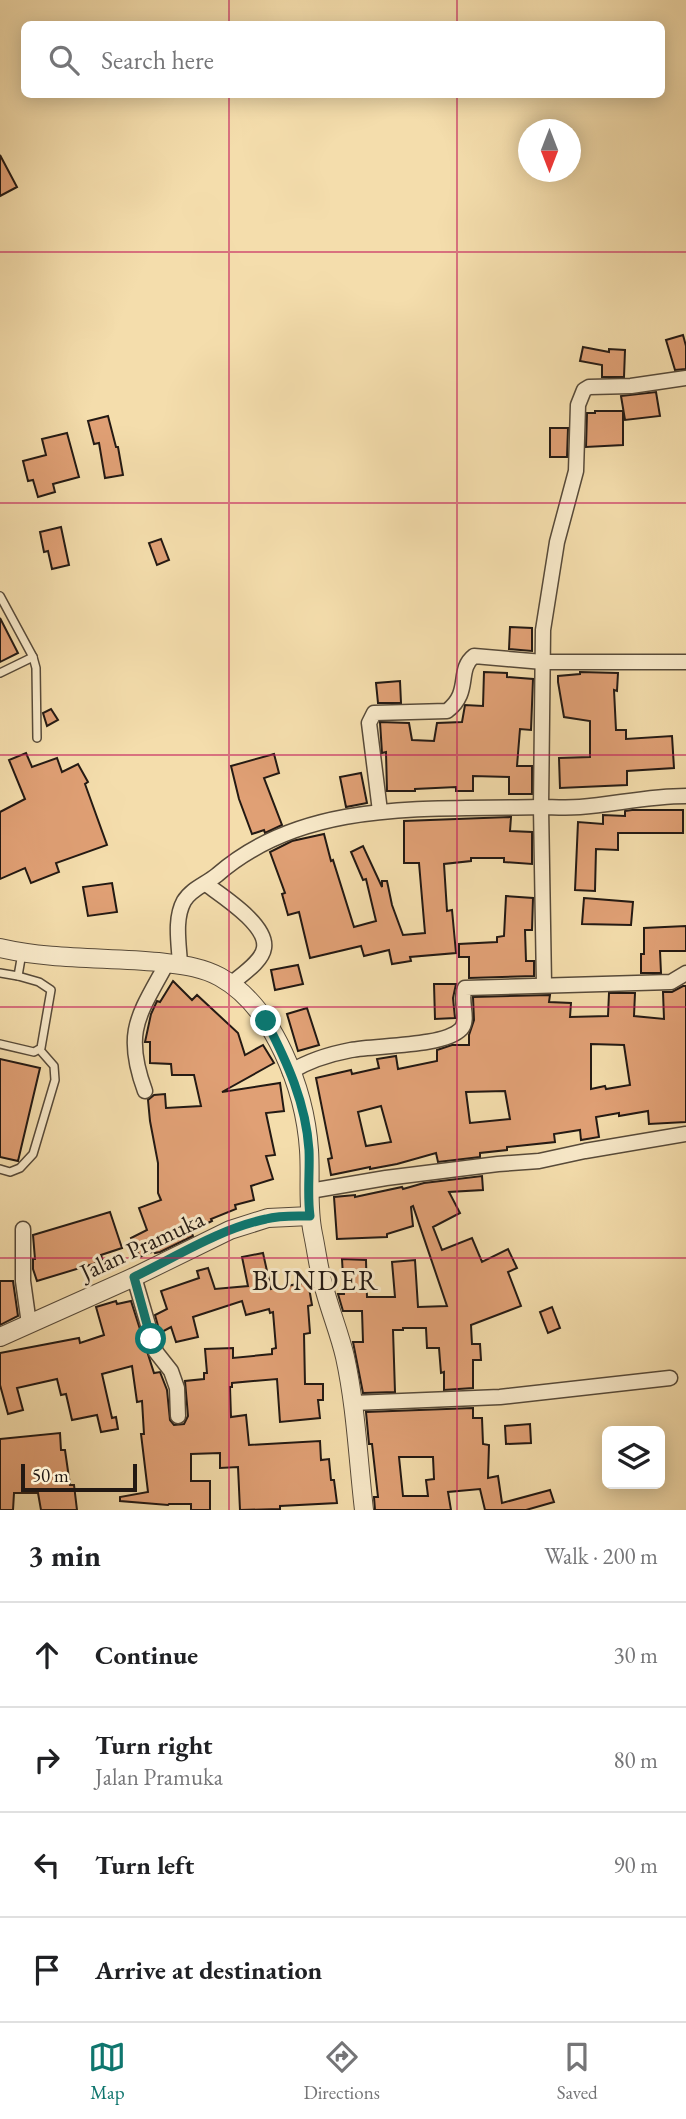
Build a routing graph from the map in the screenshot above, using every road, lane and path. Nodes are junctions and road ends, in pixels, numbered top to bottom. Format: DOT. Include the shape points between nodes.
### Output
graph roads {
  1 [pos="686,378"];
  2 [pos="0,596"];
  3 [pos="33,657"];
  4 [pos="543,662"];
  5 [pos="686,662"];
  6 [pos="0,673"];
  7 [pos="37,738"];
  8 [pos="686,796"];
  9 [pos="541,807"];
  10 [pos="380,811"];
  11 [pos="206,884"];
  12 [pos="0,948"];
  13 [pos="23,952"];
  14 [pos="174,963"];
  15 [pos="0,973"];
  16 [pos="686,973"];
  17 [pos="18,976"];
  18 [pos="231,984"];
  19 [pos="544,985"];
  20 [pos="0,1044"];
  21 [pos="40,1050"];
  22 [pos="290,1072"];
  23 [pos="145,1091"];
  24 [pos="686,1134"];
  25 [pos="0,1169"];
  26 [pos="310,1191"];
  27 [pos="310,1216"];
  28 [pos="23,1229"];
  29 [pos="134,1277"];
  30 [pos="29,1324"];
  31 [pos="0,1337"];
  32 [pos="670,1378"];
  33 [pos="353,1403"];
  34 [pos="178,1416"];
  35 [pos="363,1510"];
  1 -- 4 [label="street" via="589,387 581,396 576,471 550,580"];
  2 -- 3 [label="lane"];
  3 -- 6 [label="lane"];
  3 -- 7 [label="lane"];
  4 -- 5 [label="street"];
  4 -- 9 [label="street"];
  4 -- 10 [label="street" via="474,656 466,666 462,695 447,711 370,716"];
  8 -- 9 [label="street"];
  9 -- 10 [label="street"];
  9 -- 19 [label="street"];
  10 -- 11 [label="street" via="298,829 244,853"];
  11 -- 14 [label="street" via="191,891 178,915"];
  11 -- 18 [label="street" via="253,921 263,938 259,957"];
  12 -- 13 [label="street"];
  13 -- 14 [label="street"];
  13 -- 17 [label="lane"];
  14 -- 18 [label="street" via="197,967"];
  14 -- 23 [label="street" via="136,1025 134,1057"];
  15 -- 17 [label="lane"];
  16 -- 19 [label="street" via="671,982"];
  17 -- 21 [label="lane" via="51,990"];
  18 -- 22 [label="street" via="266,1021"];
  19 -- 22 [label="street" via="465,988 464,1022 458,1031 439,1040 351,1050"];
  20 -- 21 [label="lane"];
  21 -- 25 [label="lane" via="54,1066 55,1080 33,1154 20,1168"];
  22 -- 26 [label="street" via="305,1118"];
  24 -- 26 [label="street" via="539,1161"];
  26 -- 27 [label="street"];
  27 -- 29 [label="street, Jalan Pramuka" via="251,1222"];
  27 -- 33 [label="street"];
  28 -- 30 [label="street"];
  29 -- 30 [label="street, Jalan Pramuka"];
  29 -- 34 [label="street" via="156,1352 176,1385"];
  30 -- 31 [label="street, Jalan Pramuka"];
  32 -- 33 [label="street" via="500,1397"];
  33 -- 35 [label="street"];
}
